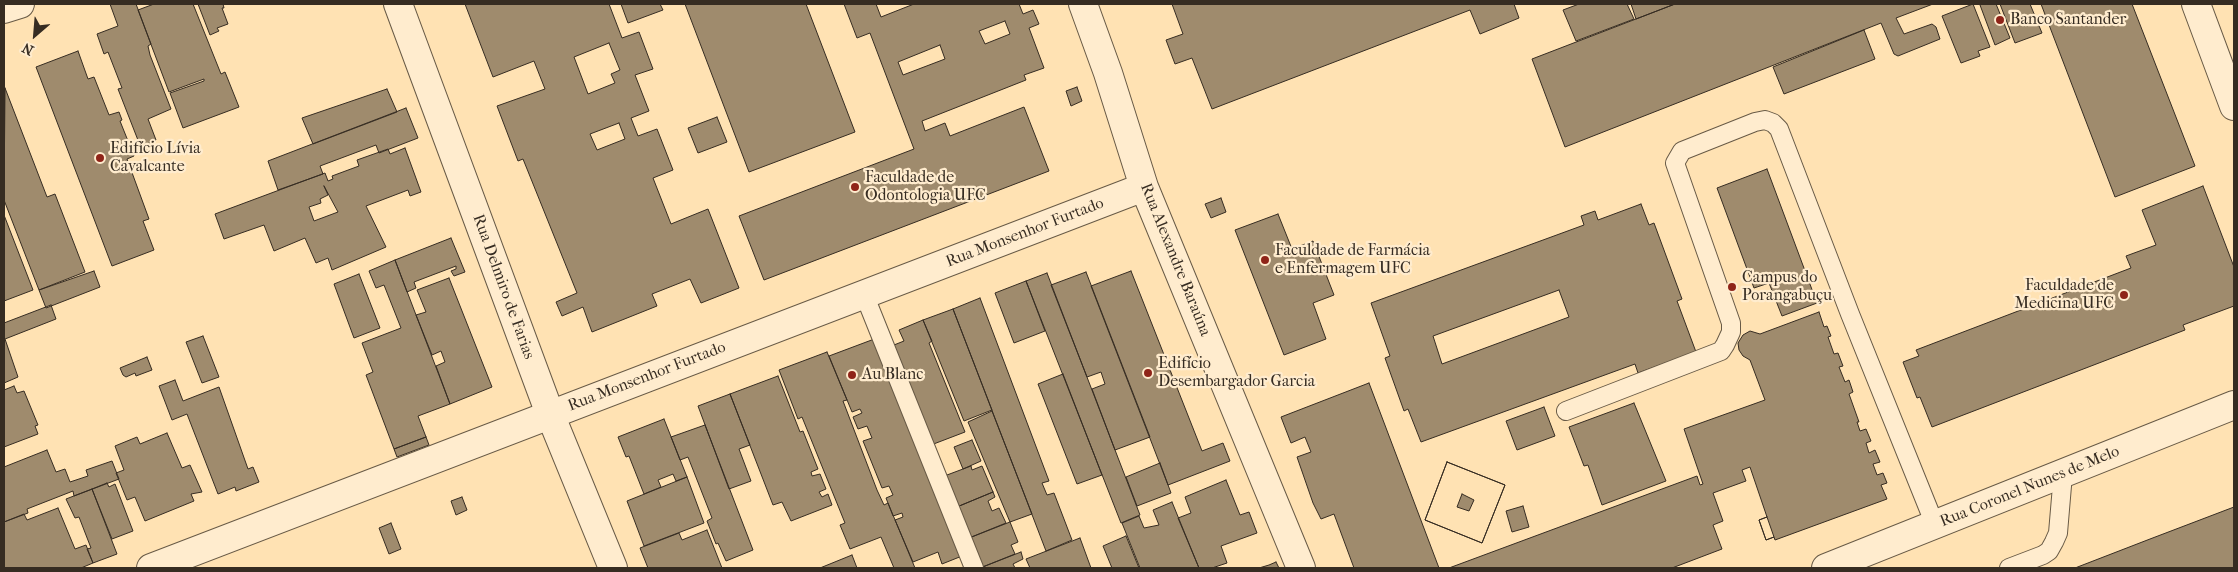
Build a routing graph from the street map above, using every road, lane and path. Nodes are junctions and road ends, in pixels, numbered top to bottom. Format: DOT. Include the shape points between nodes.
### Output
graph roads {
  1 [pos="20,4"];
  2 [pos="398,4"];
  3 [pos="1083,4"];
  4 [pos="2196,4"];
  5 [pos="4,10"];
  6 [pos="2234,106"];
  7 [pos="1144,188"];
  8 [pos="864,294"];
  9 [pos="2234,405"];
  10 [pos="1566,411"];
  11 [pos="550,414"];
  12 [pos="2063,474"];
  13 [pos="1935,525"];
  14 [pos="1843,565"];
  15 [pos="151,568"];
  16 [pos="613,568"];
  17 [pos="974,568"];
  18 [pos="1302,568"];
  19 [pos="2009,568"];
  1 -- 5 [label="street"];
  2 -- 11 [label="street, Rua Delmiro de Farias"];
  3 -- 7 [label="street, Rua Alexandre Baraúna"];
  4 -- 6 [label="street"];
  7 -- 8 [label="street, Rua Monsenhor Furtado"];
  7 -- 18 [label="street, Rua Alexandre Baraúna"];
  8 -- 11 [label="street, Rua Monsenhor Furtado"];
  8 -- 17 [label="lane"];
  9 -- 12 [label="street, Rua Coronel Nunes de Melo"];
  10 -- 13 [label="lane" via="1721,351 1731,332 1731,323 1674,163 1682,150 1765,120 1779,129"];
  11 -- 15 [label="street, Rua Monsenhor Furtado"];
  11 -- 16 [label="street, Rua Delmiro de Farias"];
  12 -- 13 [label="street, Rua Coronel Nunes de Melo"];
  12 -- 19 [label="lane" via="2058,534 2049,551"];
  13 -- 14 [label="street, Rua Coronel Nunes de Melo"];
}
